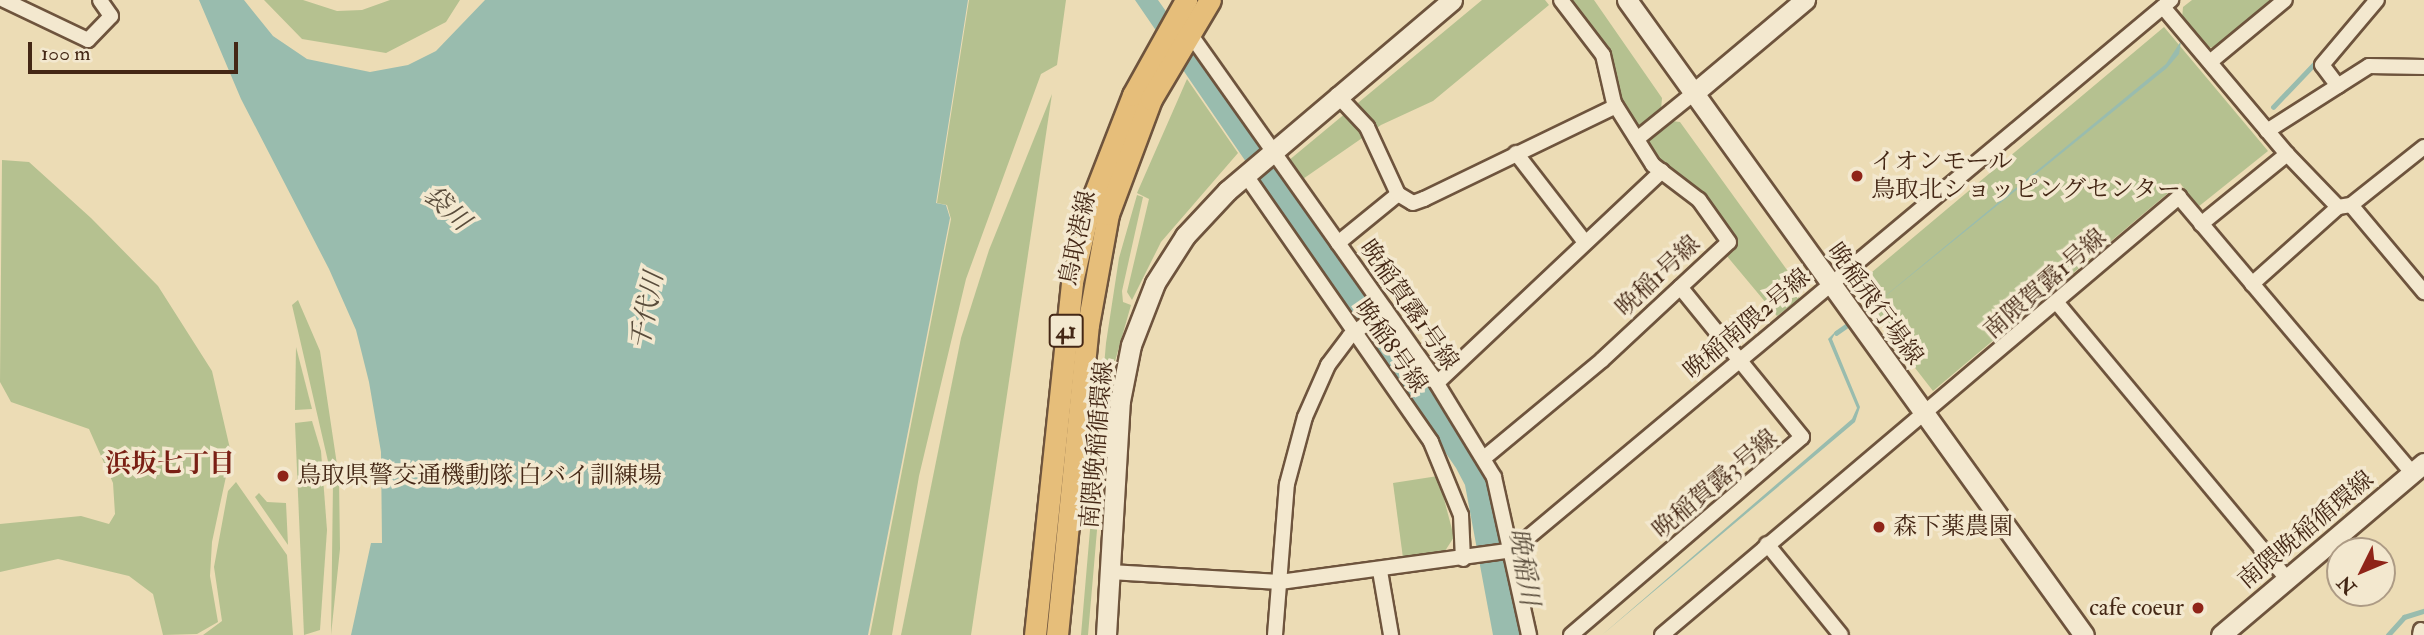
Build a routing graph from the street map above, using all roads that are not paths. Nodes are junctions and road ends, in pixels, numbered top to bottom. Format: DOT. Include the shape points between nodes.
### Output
graph roads {
  1 [pos="100,0"];
  2 [pos="1210,0"];
  3 [pos="1452,0"];
  4 [pos="1561,0"];
  5 [pos="1627,0"];
  6 [pos="1805,0"];
  7 [pos="2284,0"];
  8 [pos="2377,0"];
  9 [pos="2167,4"];
  10 [pos="3,5"];
  11 [pos="1183,21"];
  12 [pos="1166,51"];
  13 [pos="2210,62"];
  14 [pos="2424,67"];
  15 [pos="2338,86"];
  16 [pos="1694,93"];
  17 [pos="1337,94"];
  18 [pos="1616,106"];
  19 [pos="2267,131"];
  20 [pos="1637,139"];
  21 [pos="2424,147"];
  22 [pos="1272,149"];
  23 [pos="1516,153"];
  24 [pos="2287,154"];
  25 [pos="1662,171"];
  26 [pos="1246,172"];
  27 [pos="1398,194"];
  28 [pos="2345,206"];
  29 [pos="2202,224"];
  30 [pos="1584,241"];
  31 [pos="1338,243"];
  32 [pos="1831,284"];
  33 [pos="2252,284"];
  34 [pos="1680,287"];
  35 [pos="2424,292"];
  36 [pos="2058,304"];
  37 [pos="1383,311"];
  38 [pos="1355,330"];
  39 [pos="1740,358"];
  40 [pos="1437,383"];
  41 [pos="1925,416"];
  42 [pos="1484,458"];
  43 [pos="2418,468"];
  44 [pos="1767,544"];
  45 [pos="1511,551"];
  46 [pos="1470,558"];
  47 [pos="1380,570"];
  48 [pos="1110,572"];
  49 [pos="2286,578"];
  50 [pos="1280,582"];
  51 [pos="1035,635"];
  52 [pos="1057,635"];
  53 [pos="1105,635"];
  54 [pos="1276,635"];
  55 [pos="1391,635"];
  56 [pos="1529,635"];
  57 [pos="1571,635"];
  58 [pos="1662,635"];
  59 [pos="1841,635"];
  60 [pos="2084,635"];
  61 [pos="2221,635"];
  1 -- 10 [label="street" via="111,16 88,40"];
  2 -- 11 [label="main road, 鳥取港線 / 41"];
  3 -- 17 [label="street"];
  4 -- 18 [label="street, 晩稲1号線" via="1603,55"];
  5 -- 16 [label="street, 晩稲飛行場線"];
  6 -- 16 [label="street"];
  7 -- 13 [label="street"];
  8 -- 15 [label="street" via="2322,65"];
  9 -- 13 [label="street"];
  9 -- 32 [label="street, 晩稲南隈2号線"];
  11 -- 12 [label="main road, 鳥取港線 / 41"];
  11 -- 22 [label="street, 晩稲賀露1号線"];
  12 -- 51 [label="main road, 鳥取港線 / 41" via="1107,152 1072,282"];
  12 -- 52 [label="main road, 鳥取港線 / 41" via="1125,158 1097,262"];
  13 -- 19 [label="street"];
  14 -- 15 [label="street" via="2369,66"];
  15 -- 19 [label="street"];
  16 -- 20 [label="street"];
  16 -- 32 [label="street, 晩稲飛行場線"];
  17 -- 22 [label="street"];
  17 -- 27 [label="street" via="1367,127"];
  18 -- 20 [label="street, 晩稲1号線"];
  18 -- 23 [label="street"];
  19 -- 24 [label="street"];
  20 -- 25 [label="street, 晩稲1号線"];
  21 -- 28 [label="street"];
  22 -- 26 [label="street, 南隈晩稲循環線"];
  22 -- 31 [label="street, 晩稲賀露1号線"];
  23 -- 27 [label="street" via="1424,199 1413,202"];
  23 -- 30 [label="street"];
  24 -- 28 [label="street"];
  24 -- 29 [label="street"];
  25 -- 30 [label="street"];
  25 -- 34 [label="street, 晩稲1号線" via="1699,200 1729,236"];
  26 -- 38 [label="street, 晩稲8号線"];
  26 -- 48 [label="street, 南隈晩稲循環線" via="1185,236 1155,283 1131,345 1120,401"];
  27 -- 31 [label="street"];
  28 -- 33 [label="street"];
  28 -- 35 [label="street"];
  29 -- 33 [label="street, 南隈賀露1号線"];
  29 -- 36 [label="street, 南隈賀露1号線" via="2179,197"];
  30 -- 40 [label="street"];
  31 -- 37 [label="street, 晩稲賀露1号線"];
  32 -- 39 [label="street, 晩稲南隈2号線"];
  32 -- 41 [label="street, 晩稲飛行場線"];
  33 -- 43 [label="street, 南隈賀露1号線"];
  34 -- 39 [label="street, 晩稲賀露3号線"];
  34 -- 42 [label="street, 晩稲1号線"];
  36 -- 41 [label="street, 南隈賀露1号線"];
  36 -- 49 [label="street"];
  37 -- 38 [label="street"];
  37 -- 40 [label="street, 晩稲賀露1号線"];
  38 -- 46 [label="street, 晩稲8号線" via="1431,442 1450,480"];
  38 -- 50 [label="street" via="1328,365 1304,417 1287,484"];
  39 -- 45 [label="street, 晩稲南隈2号線"];
  39 -- 57 [label="street, 晩稲賀露3号線" via="1802,437"];
  40 -- 42 [label="street, 晩稲賀露1号線"];
  41 -- 44 [label="street, 南隈賀露1号線"];
  41 -- 60 [label="street, 晩稲飛行場線"];
  42 -- 45 [label="street, 晩稲賀露1号線" via="1494,477"];
  43 -- 49 [label="street, 南隈晩稲循環線"];
  44 -- 58 [label="street, 南隈賀露1号線"];
  44 -- 59 [label="street"];
  45 -- 46 [label="street"];
  45 -- 56 [label="street, 晩稲賀露1号線"];
  46 -- 47 [label="street"];
  47 -- 50 [label="street"];
  47 -- 55 [label="street"];
  48 -- 50 [label="street"];
  48 -- 53 [label="street, 南隈晩稲循環線"];
  49 -- 61 [label="street, 南隈晩稲循環線"];
  50 -- 54 [label="street"];
}
